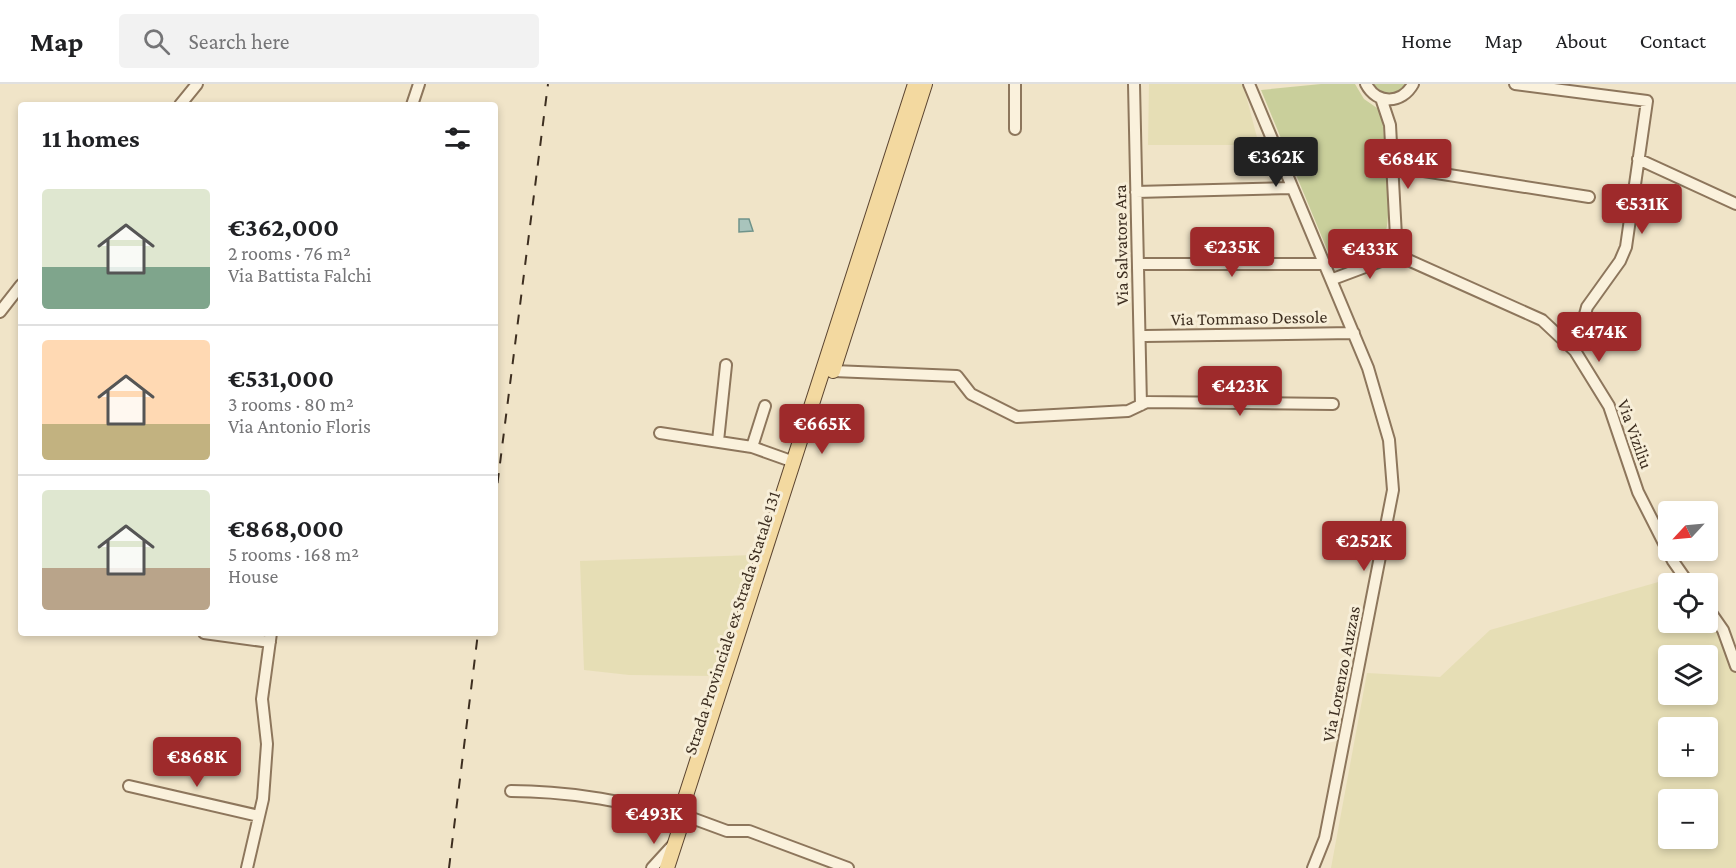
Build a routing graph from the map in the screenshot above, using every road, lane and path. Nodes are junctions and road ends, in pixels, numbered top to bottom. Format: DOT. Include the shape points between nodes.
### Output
graph roads {
  1 [pos="198,84"];
  2 [pos="419,84"];
  3 [pos="915,84"];
  4 [pos="925,84"];
  5 [pos="1015,84"];
  6 [pos="1134,84"];
  7 [pos="1139,84"];
  8 [pos="1249,84"];
  9 [pos="1366,84"];
  10 [pos="1413,84"];
  11 [pos="1515,84"];
  12 [pos="1544,86"];
  13 [pos="1598,89"];
  14 [pos="1381,98"];
  15 [pos="1396,99"];
  16 [pos="183,102"];
  17 [pos="413,102"];
  18 [pos="1390,125"];
  19 [pos="1015,129"];
  20 [pos="1638,159"];
  21 [pos="1392,166"];
  22 [pos="1291,188"];
  23 [pos="1139,192"];
  24 [pos="1588,197"];
  25 [pos="1736,204"];
  26 [pos="1397,255"];
  27 [pos="1141,264"];
  28 [pos="1326,264"];
  29 [pos="1333,279"];
  30 [pos="18,289"];
  31 [pos="0,312"];
  32 [pos="1354,333"];
  33 [pos="1145,336"];
  34 [pos="1575,351"];
  35 [pos="726,365"];
  36 [pos="832,371"];
  37 [pos="1144,403"];
  38 [pos="1333,404"];
  39 [pos="765,406"];
  40 [pos="660,433"];
  41 [pos="718,441"];
  42 [pos="752,447"];
  43 [pos="794,462"];
  44 [pos="1681,573"];
  45 [pos="1718,622"];
  46 [pos="254,636"];
  47 [pos="270,637"];
  48 [pos="1735,661"];
  49 [pos="129,786"];
  50 [pos="511,791"];
  51 [pos="259,816"];
  52 [pos="683,820"];
  53 [pos="676,842"];
  54 [pos="247,868"];
  55 [pos="652,868"];
  56 [pos="667,868"];
  57 [pos="848,868"];
  58 [pos="1313,868"];
  1 -- 16 [label="street"];
  2 -- 17 [label="street"];
  3 -- 43 [label="main road, Strada Provinciale ex Strada Statale 131"];
  4 -- 36 [label="main road, Strada Provinciale ex Strada Statale 131"];
  5 -- 19 [label="street"];
  6 -- 23 [label="street, Via Salvatore Ara"];
  7 -- 23 [label="street, Via Salvatore Ara"];
  8 -- 22 [label="street, Via Lorenzo Auzzas"];
  9 -- 14 [label="street"];
  10 -- 15 [label="street"];
  11 -- 12 [label="street"];
  12 -- 13 [label="street"];
  13 -- 20 [label="street" via="1647,101"];
  14 -- 15 [label="street"];
  14 -- 18 [label="street"];
  15 -- 18 [label="street"];
  18 -- 21 [label="street"];
  20 -- 25 [label="street"];
  20 -- 34 [label="street" via="1626,247 1587,307"];
  21 -- 24 [label="street"];
  21 -- 26 [label="street"];
  22 -- 23 [label="street"];
  22 -- 28 [label="street, Via Lorenzo Auzzas"];
  23 -- 27 [label="street, Via Salvatore Ara"];
  26 -- 29 [label="street"];
  26 -- 34 [label="street, Via Viziliu" via="1542,320"];
  27 -- 28 [label="street"];
  27 -- 33 [label="street, Via Salvatore Ara"];
  27 -- 37 [label="street, Via Salvatore Ara"];
  28 -- 29 [label="street, Via Lorenzo Auzzas"];
  29 -- 32 [label="street, Via Lorenzo Auzzas"];
  30 -- 31 [label="street"];
  32 -- 33 [label="street, Via Tommaso Dessole"];
  32 -- 58 [label="street, Via Lorenzo Auzzas" via="1389,440 1393,490 1325,838"];
  33 -- 37 [label="street, Via Salvatore Ara"];
  34 -- 44 [label="street, Via Viziliu" via="1609,406 1638,492"];
  35 -- 41 [label="street"];
  36 -- 37 [label="street" via="957,376 971,394 1017,417 1128,411"];
  36 -- 52 [label="main road, Strada Provinciale ex Strada Statale 131"];
  37 -- 38 [label="street"];
  39 -- 42 [label="street"];
  40 -- 41 [label="street"];
  41 -- 42 [label="street"];
  42 -- 43 [label="street"];
  43 -- 52 [label="main road, Strada Provinciale ex Strada Statale 131"];
  45 -- 48 [label="street"];
  46 -- 47 [label="street"];
  47 -- 51 [label="street" via="263,674 267,744"];
  49 -- 51 [label="street"];
  50 -- 52 [label="street" via="591,795"];
  51 -- 54 [label="street"];
  52 -- 53 [label="main road, Strada Provinciale ex Strada Statale 131"];
  52 -- 57 [label="street" via="727,831 749,831"];
  53 -- 55 [label="street"];
  53 -- 56 [label="main road, Strada Provinciale ex Strada Statale 131"];
}
